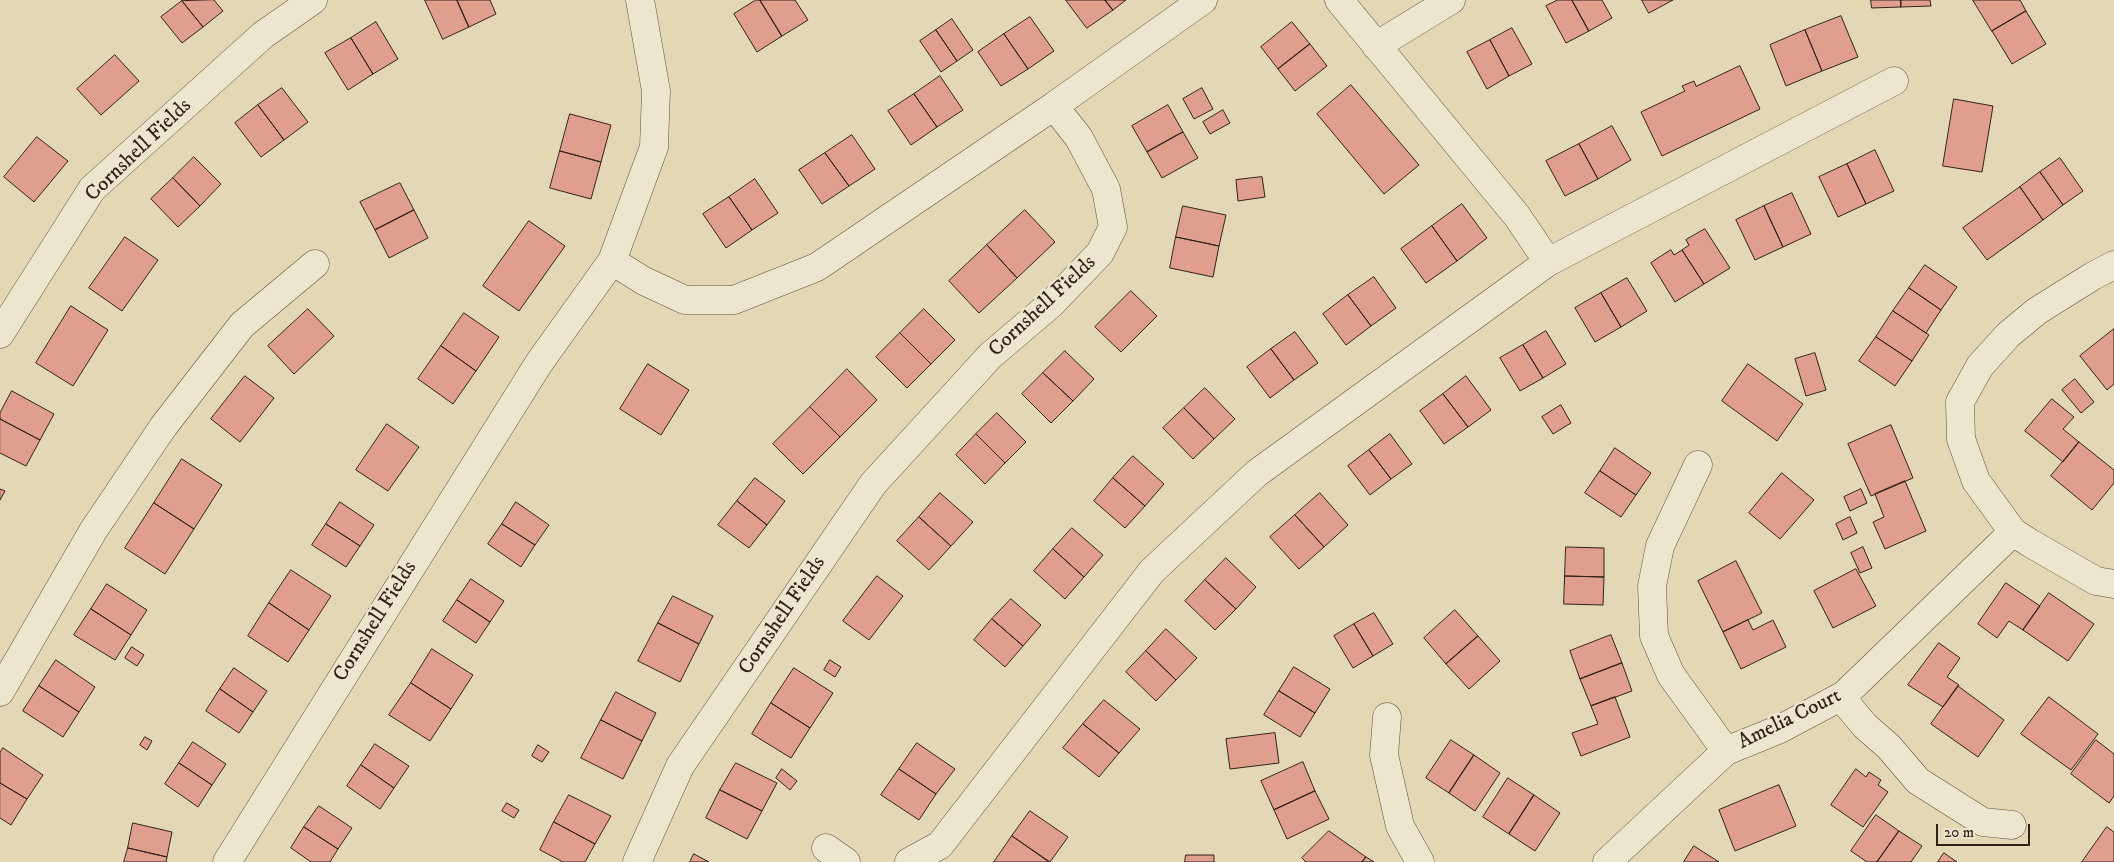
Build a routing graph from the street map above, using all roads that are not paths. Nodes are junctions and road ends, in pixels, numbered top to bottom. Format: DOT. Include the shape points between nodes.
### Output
graph roads {
  1 [pos="313,0"];
  2 [pos="1203,0"];
  3 [pos="1338,0"];
  4 [pos="1451,0"];
  5 [pos="641,1"];
  6 [pos="1376,46"];
  7 [pos="1894,80"];
  8 [pos="1054,106"];
  9 [pos="612,260"];
  10 [pos="1548,262"];
  11 [pos="315,264"];
  12 [pos="2114,265"];
  13 [pos="0,334"];
  14 [pos="1698,465"];
  15 [pos="2013,532"];
  16 [pos="2114,584"];
  17 [pos="0,692"];
  18 [pos="1844,695"];
  19 [pos="1387,718"];
  20 [pos="1726,751"];
  21 [pos="2012,825"];
  22 [pos="226,862"];
  23 [pos="637,862"];
  24 [pos="909,862"];
  25 [pos="1420,862"];
  26 [pos="1607,862"];
  1 -- 13 [label="street, Cornshell Fields" via="263,35 92,190"];
  2 -- 8 [label="street"];
  3 -- 6 [label="street"];
  4 -- 6 [label="street"];
  5 -- 9 [label="street, Cornshell Fields" via="656,92 654,148"];
  6 -- 10 [label="street" via="1517,216"];
  7 -- 10 [label="street"];
  8 -- 9 [label="street" via="817,267 734,300 685,300 644,281"];
  8 -- 23 [label="street, Cornshell Fields" via="1079,138 1106,190 1113,227 1100,253 1051,304 990,356 873,484 680,766"];
  9 -- 22 [label="street, Cornshell Fields" via="534,371"];
  10 -- 24 [label="street" via="1257,473 1152,571 940,845"];
  11 -- 17 [label="street" via="242,325 163,427 93,531"];
  12 -- 15 [label="street" via="2037,311 2008,335 1980,366 1960,402 1961,440 1976,481"];
  14 -- 20 [label="street" via="1660,546 1652,586 1654,636 1671,676"];
  15 -- 16 [label="street" via="2096,581"];
  15 -- 18 [label="street, Amelia Court"];
  18 -- 20 [label="street, Amelia Court" via="1780,729"];
  18 -- 21 [label="street" via="1849,707 1865,726 1889,747 1918,781 1983,822"];
  19 -- 25 [label="street" via="1384,755 1400,826"];
  20 -- 26 [label="street, Amelia Court"];
}
